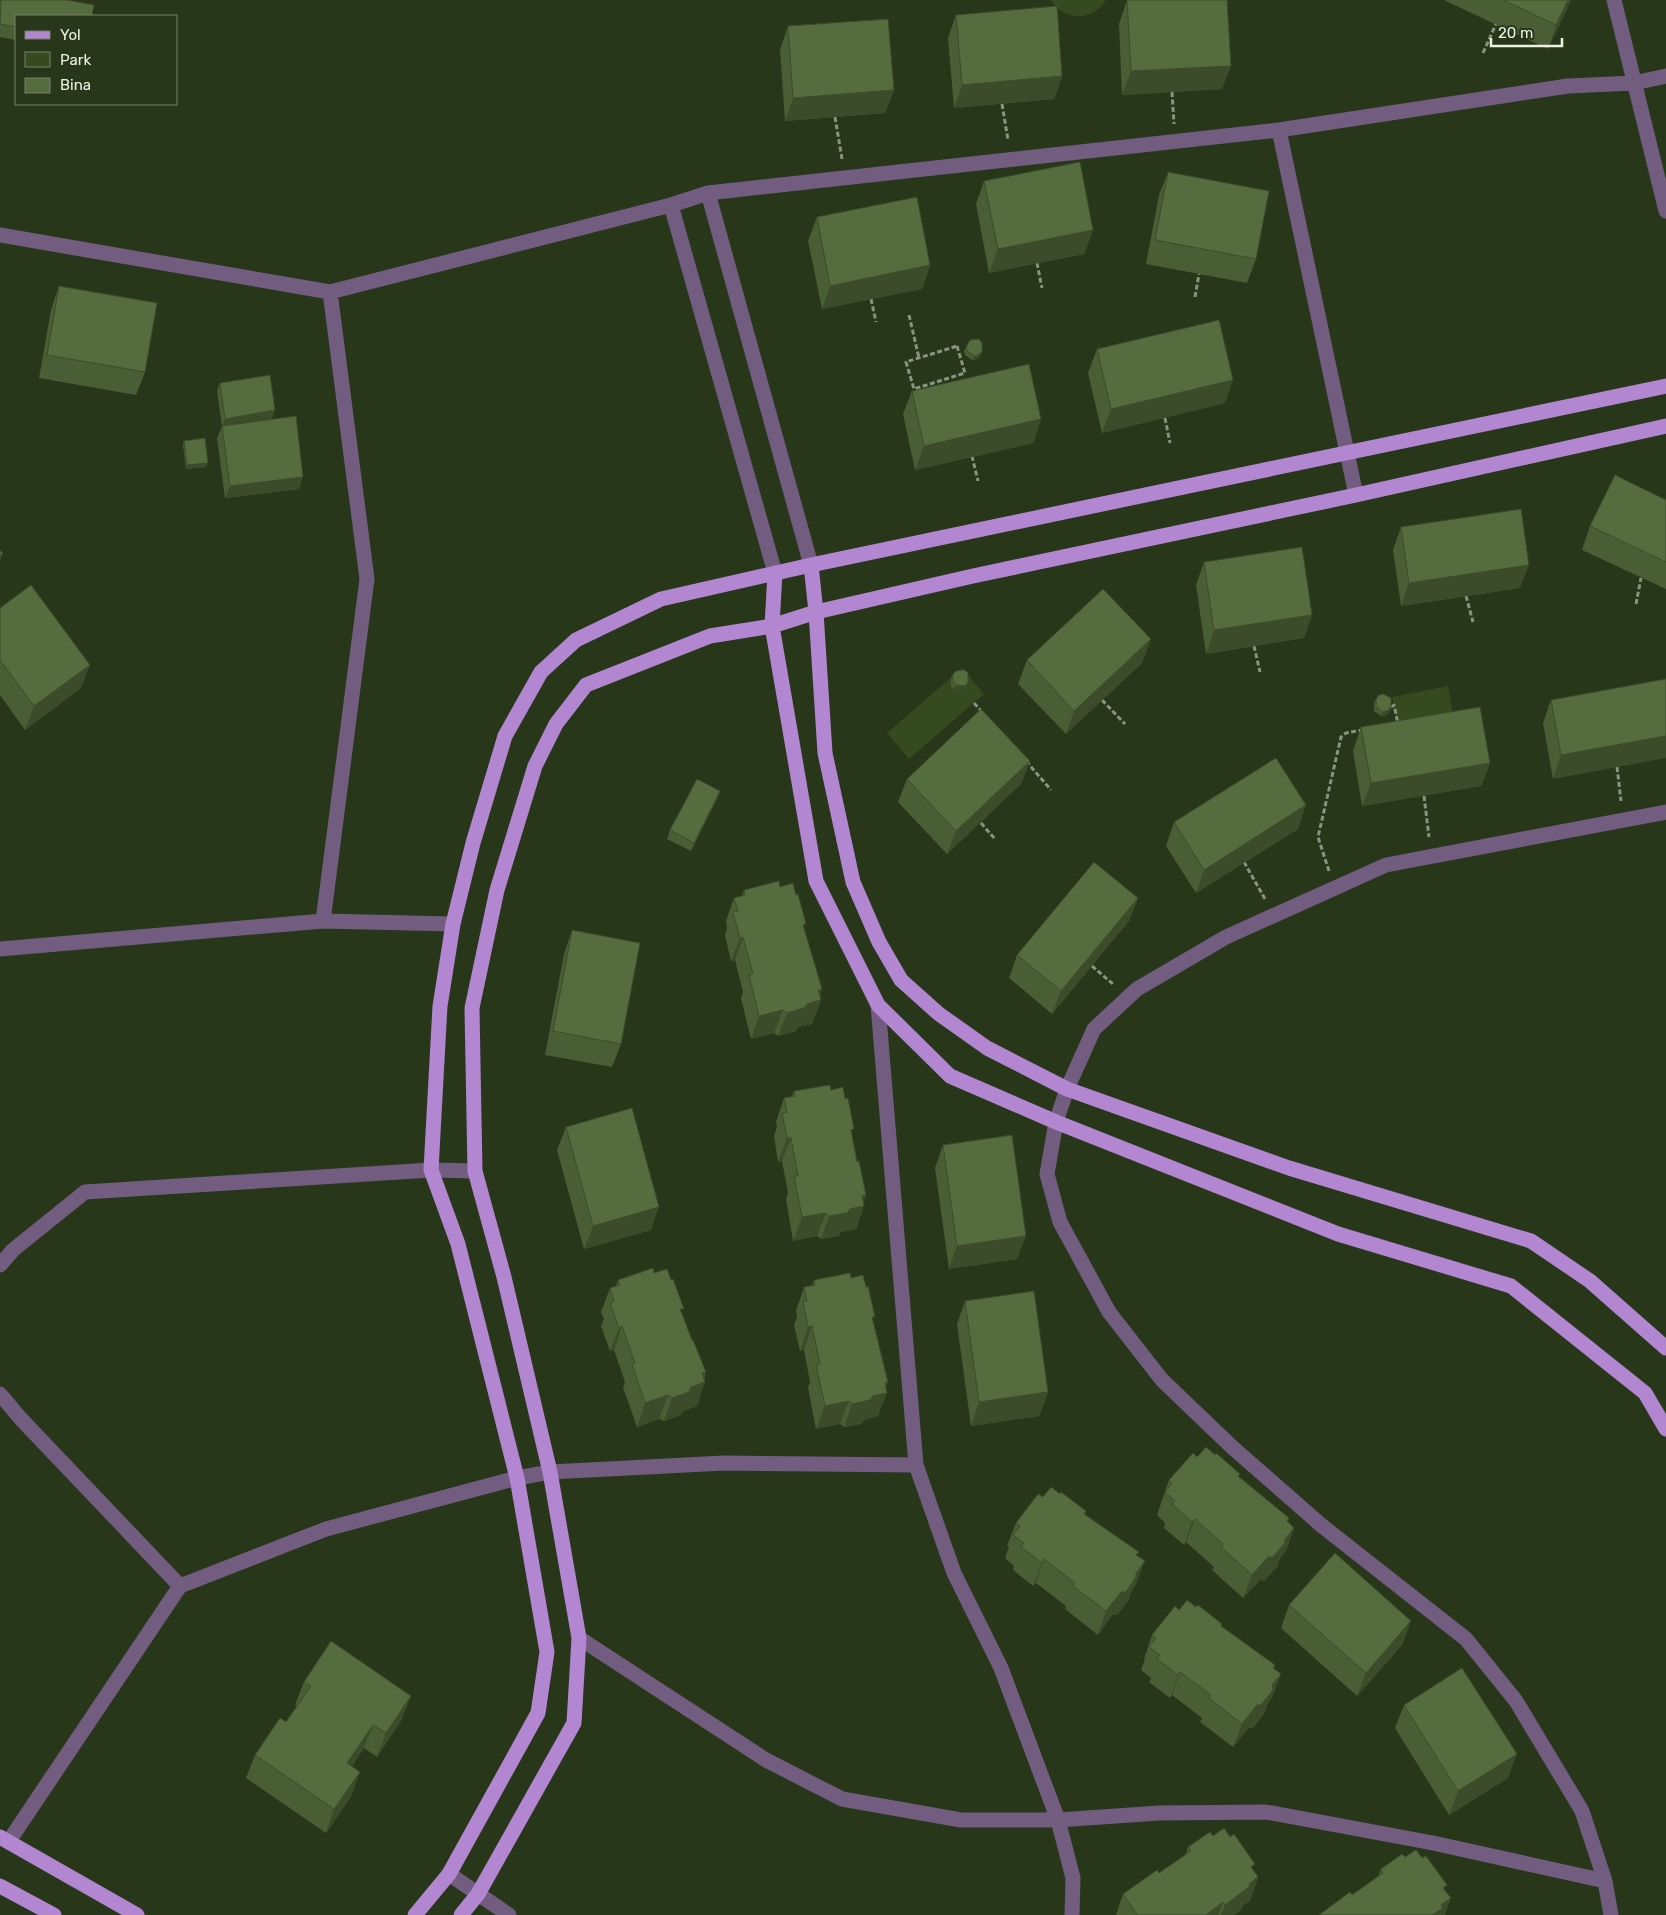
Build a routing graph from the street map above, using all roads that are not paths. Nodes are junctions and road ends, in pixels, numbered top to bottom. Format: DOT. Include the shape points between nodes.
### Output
graph roads {
  1 [pos="1614,0"];
  2 [pos="1666,76"];
  3 [pos="1634,83"];
  4 [pos="1279,130"];
  5 [pos="708,193"];
  6 [pos="671,205"];
  7 [pos="1666,211"];
  8 [pos="0,235"];
  9 [pos="330,292"];
  10 [pos="1666,386"];
  11 [pos="1666,426"];
  12 [pos="1347,453"];
  13 [pos="1356,495"];
  14 [pos="811,564"];
  15 [pos="775,572"];
  16 [pos="816,612"];
  17 [pos="772,626"];
  18 [pos="1666,812"];
  19 [pos="323,921"];
  20 [pos="453,924"];
  21 [pos="0,948"];
  22 [pos="878,1005"];
  23 [pos="1068,1089"];
  24 [pos="1056,1122"];
  25 [pos="431,1170"];
  26 [pos="475,1171"];
  27 [pos="0,1265"];
  28 [pos="1666,1348"];
  29 [pos="0,1394"];
  30 [pos="1666,1429"];
  31 [pos="916,1465"];
  32 [pos="550,1472"];
  33 [pos="517,1478"];
  34 [pos="180,1586"];
  35 [pos="579,1638"];
  36 [pos="1058,1820"];
  37 [pos="4,1839"];
  38 [pos="449,1874"];
  39 [pos="1605,1881"];
  40 [pos="0,1886"];
  41 [pos="478,1894"];
  42 [pos="54,1915"];
  43 [pos="138,1915"];
  44 [pos="414,1915"];
  45 [pos="461,1915"];
  46 [pos="509,1915"];
  47 [pos="1072,1915"];
  48 [pos="1611,1915"];
  1 -- 3 [label="street"];
  2 -- 3 [label="street"];
  3 -- 4 [label="street" via="1568,86"];
  3 -- 7 [label="street"];
  4 -- 5 [label="street"];
  4 -- 12 [label="street"];
  5 -- 6 [label="street"];
  5 -- 14 [label="street"];
  6 -- 9 [label="street"];
  6 -- 15 [label="street"];
  8 -- 9 [label="street"];
  9 -- 19 [label="street" via="367,579"];
  10 -- 12 [label="main road"];
  11 -- 13 [label="main road"];
  12 -- 13 [label="street"];
  12 -- 14 [label="main road"];
  13 -- 16 [label="main road"];
  14 -- 15 [label="main road"];
  14 -- 16 [label="main road"];
  15 -- 17 [label="main road"];
  15 -- 20 [label="main road" via="661,600 576,640 540,672 505,736"];
  16 -- 17 [label="main road"];
  16 -- 23 [label="main road" via="825,753 853,882 880,942 901,980 939,1014 987,1048"];
  17 -- 22 [label="main road" via="816,881"];
  17 -- 26 [label="main road" via="710,636 586,685 556,724 535,766 497,890 472,1008"];
  18 -- 23 [label="street" via="1386,865 1226,937 1137,989 1094,1029"];
  19 -- 20 [label="street"];
  19 -- 21 [label="street"];
  20 -- 25 [label="main road" via="440,1006"];
  22 -- 24 [label="main road" via="950,1076"];
  22 -- 31 [label="street"];
  23 -- 24 [label="street"];
  23 -- 28 [label="main road" via="1289,1168 1531,1241 1590,1281"];
  24 -- 30 [label="main road" via="1338,1234 1511,1286 1645,1393"];
  24 -- 39 [label="street" via="1046,1174 1060,1222 1108,1312 1162,1380 1232,1447 1320,1525 1466,1640 1516,1701 1582,1811"];
  25 -- 26 [label="street"];
  25 -- 27 [label="street" via="85,1192 13,1250"];
  25 -- 33 [label="main road" via="458,1244"];
  26 -- 32 [label="main road" via="504,1277"];
  29 -- 34 [label="street"];
  31 -- 32 [label="street" via="724,1463"];
  31 -- 36 [label="street" via="954,1573 1001,1668"];
  32 -- 33 [label="street"];
  32 -- 35 [label="main road"];
  33 -- 34 [label="street" via="326,1529"];
  33 -- 38 [label="main road" via="547,1652 538,1713"];
  34 -- 37 [label="street"];
  35 -- 36 [label="street" via="766,1760 842,1798 961,1820"];
  35 -- 41 [label="main road" via="574,1723"];
  36 -- 39 [label="street" via="1159,1813 1266,1812 1433,1843"];
  36 -- 47 [label="street" via="1073,1878"];
  37 -- 43 [label="main road"];
  38 -- 41 [label="street"];
  38 -- 44 [label="main road"];
  39 -- 48 [label="street"];
  40 -- 42 [label="main road"];
  41 -- 45 [label="main road"];
  41 -- 46 [label="street"];
}
